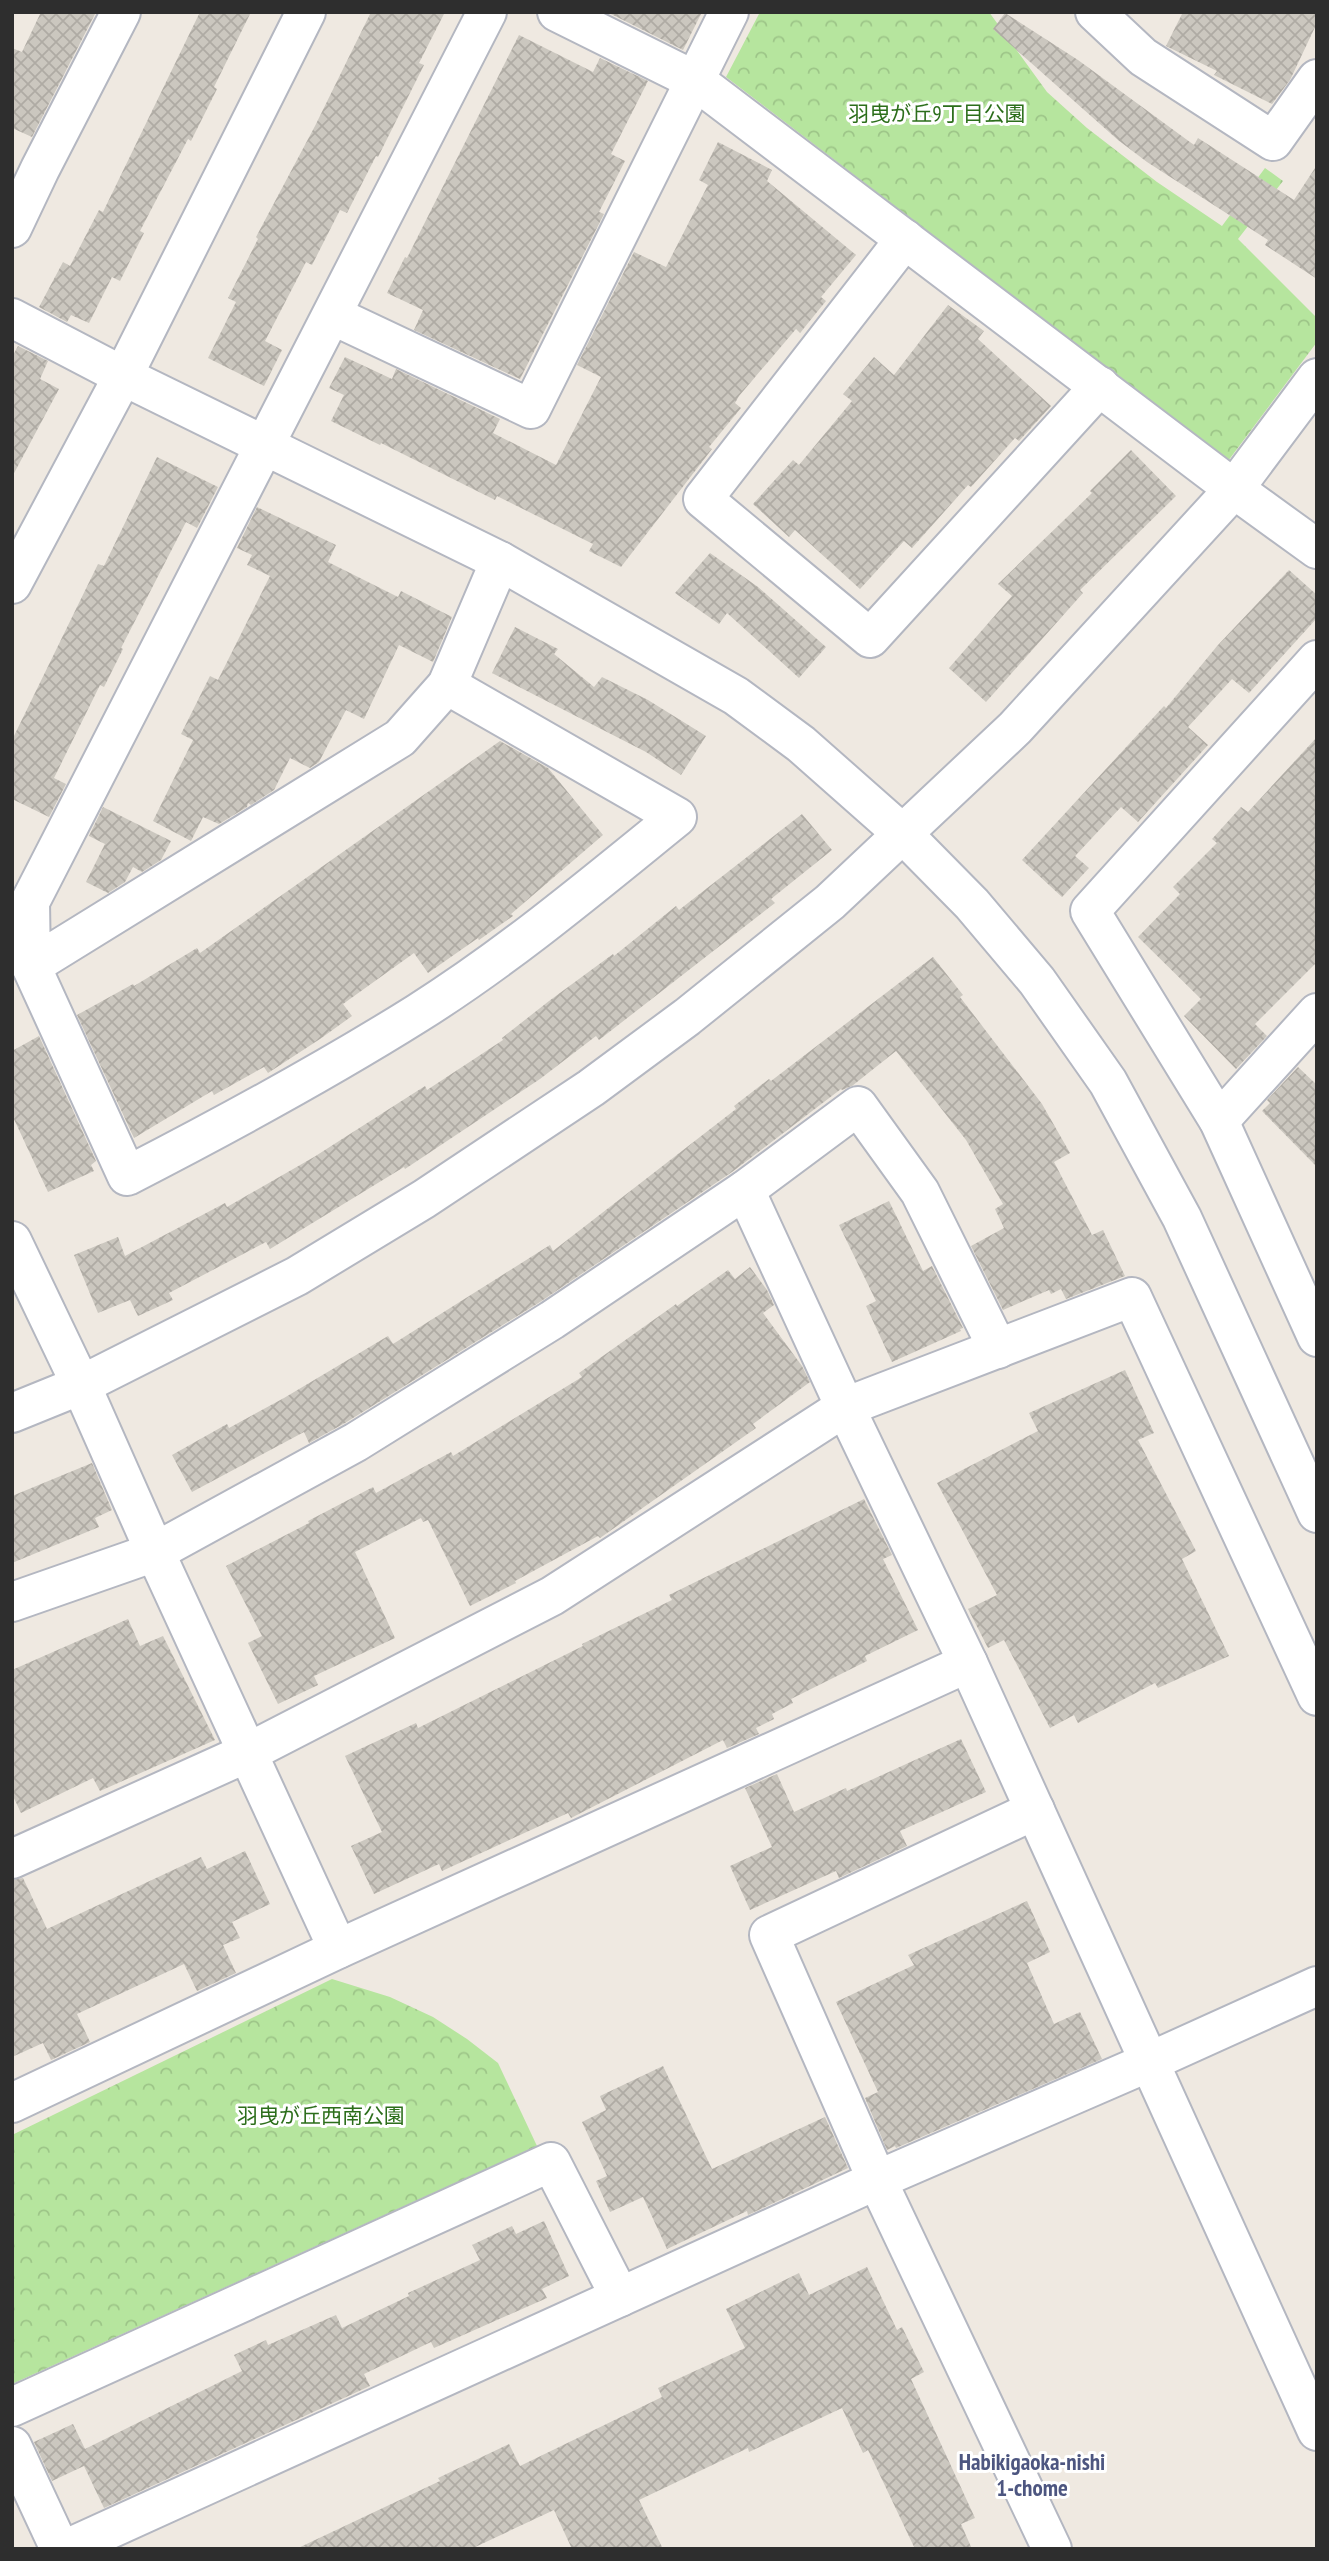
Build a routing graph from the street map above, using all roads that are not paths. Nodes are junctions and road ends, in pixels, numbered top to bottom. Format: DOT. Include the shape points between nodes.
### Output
graph roads {
  1 [pos="121,12"];
  2 [pos="306,12"];
  3 [pos="487,12"];
  4 [pos="557,12"];
  5 [pos="729,12"];
  6 [pos="1095,12"];
  7 [pos="1317,79"];
  8 [pos="696,81"];
  9 [pos="26,162"];
  10 [pos="12,228"];
  11 [pos="905,239"];
  12 [pos="332,315"];
  13 [pos="12,318"];
  14 [pos="123,376"];
  15 [pos="1317,378"];
  16 [pos="1100,386"];
  17 [pos="265,445"];
  18 [pos="1234,489"];
  19 [pos="1317,549"];
  20 [pos="500,561"];
  21 [pos="12,584"];
  22 [pos="1317,660"];
  23 [pos="447,685"];
  24 [pos="904,835"];
  25 [pos="31,966"];
  26 [pos="1317,1013"];
  27 [pos="1219,1121"];
  28 [pos="745,1190"];
  29 [pos="15,1254"];
  30 [pos="1317,1337"];
  31 [pos="998,1349"];
  32 [pos="81,1385"];
  33 [pos="845,1407"];
  34 [pos="12,1413"];
  35 [pos="1317,1513"];
  36 [pos="155,1552"];
  37 [pos="12,1602"];
  38 [pos="968,1663"];
  39 [pos="1315,1688"];
  40 [pos="249,1752"];
  41 [pos="1035,1810"];
  42 [pos="12,1859"];
  43 [pos="338,1949"];
  44 [pos="1317,1986"];
  45 [pos="1149,2062"];
  46 [pos="12,2103"];
  47 [pos="877,2180"];
  48 [pos="620,2297"];
  49 [pos="12,2407"];
  50 [pos="1317,2431"];
  51 [pos="12,2446"];
  52 [pos="60,2549"];
  53 [pos="66,2549"];
  54 [pos="1052,2549"];
  1 -- 9 [label="street"];
  2 -- 14 [label="street"];
  3 -- 12 [label="street"];
  4 -- 8 [label="street"];
  5 -- 8 [label="street"];
  6 -- 7 [label="street" via="1143,57 1273,141"];
  8 -- 11 [label="street"];
  8 -- 12 [label="street" via="531,409"];
  9 -- 10 [label="street"];
  11 -- 16 [label="street"];
  11 -- 16 [label="street" via="703,499 870,638"];
  12 -- 17 [label="street"];
  13 -- 14 [label="street"];
  14 -- 17 [label="street"];
  14 -- 21 [label="street"];
  15 -- 18 [label="street"];
  16 -- 18 [label="street"];
  17 -- 20 [label="street"];
  17 -- 25 [label="street" via="30,902"];
  18 -- 19 [label="street"];
  18 -- 24 [label="street" via="1015,728"];
  20 -- 23 [label="street"];
  20 -- 24 [label="street" via="736,696 802,744"];
  22 -- 27 [label="street" via="1090,911"];
  23 -- 25 [label="street" via="400,738"];
  23 -- 25 [label="street" via="677,817 544,924 420,1011 262,1105 127,1176"];
  24 -- 32 [label="street" via="820,910 591,1088 424,1199 297,1276"];
  24 -- 35 [label="street" via="972,904 1029,972 1108,1082 1182,1219"];
  26 -- 27 [label="street"];
  27 -- 30 [label="street"];
  28 -- 31 [label="street" via="858,1107 920,1192"];
  28 -- 33 [label="street"];
  28 -- 36 [label="street" via="552,1320 356,1442"];
  29 -- 32 [label="street"];
  31 -- 33 [label="street"];
  31 -- 39 [label="street" via="1132,1297"];
  32 -- 34 [label="street"];
  32 -- 36 [label="street"];
  33 -- 38 [label="street"];
  33 -- 40 [label="street" via="552,1596"];
  36 -- 37 [label="street"];
  36 -- 40 [label="street"];
  38 -- 41 [label="street"];
  38 -- 43 [label="street"];
  40 -- 42 [label="street"];
  40 -- 43 [label="street"];
  41 -- 45 [label="street"];
  41 -- 47 [label="street" via="769,1935"];
  43 -- 46 [label="street"];
  44 -- 45 [label="street"];
  45 -- 47 [label="street"];
  45 -- 50 [label="street"];
  47 -- 48 [label="street"];
  47 -- 54 [label="street"];
  48 -- 49 [label="street" via="551,2162"];
  48 -- 53 [label="street"];
  51 -- 52 [label="street"];
}
